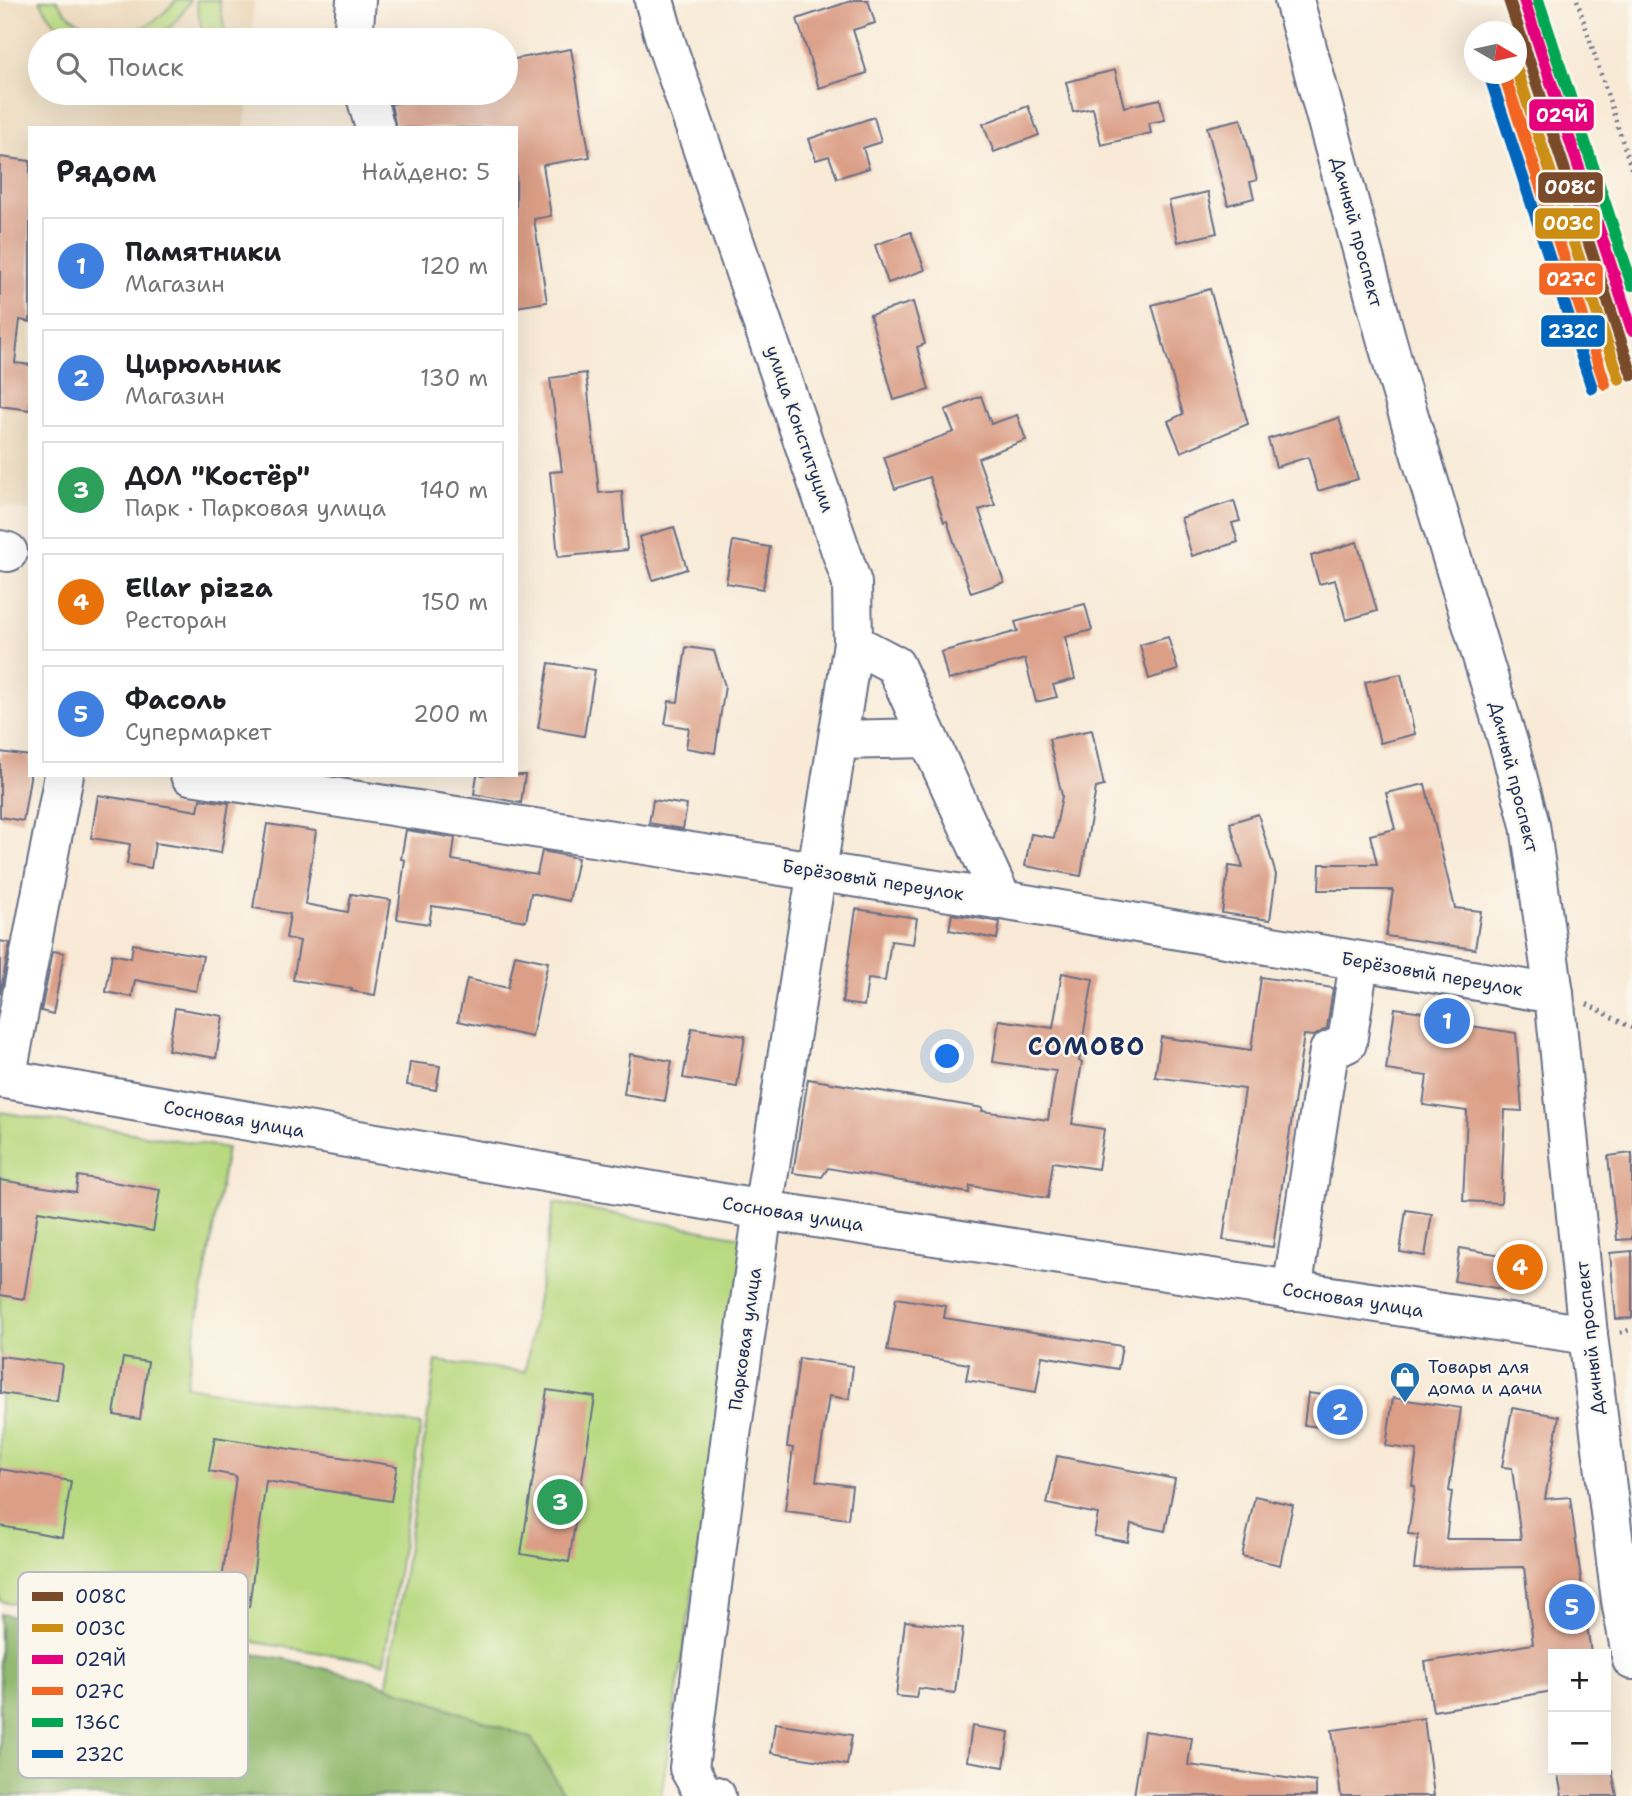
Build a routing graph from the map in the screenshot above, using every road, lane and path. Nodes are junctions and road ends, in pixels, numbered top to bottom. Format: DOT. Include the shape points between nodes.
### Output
graph roads {
  1 [pos="356,0"];
  2 [pos="654,0"];
  3 [pos="1294,0"];
  4 [pos="1577,0"];
  5 [pos="354,28"];
  6 [pos="368,105"];
  7 [pos="374,126"];
  8 [pos="1632,171"];
  9 [pos="853,643"];
  10 [pos="928,738"];
  11 [pos="838,740"];
  12 [pos="64,777"];
  13 [pos="217,777"];
  14 [pos="338,786"];
  15 [pos="816,871"];
  16 [pos="1002,900"];
  17 [pos="1359,961"];
  18 [pos="1554,994"];
  19 [pos="1632,1028"];
  20 [pos="3,1078"];
  21 [pos="763,1210"];
  22 [pos="1292,1291"];
  23 [pos="1588,1335"];
  24 [pos="1632,1660"];
  25 [pos="716,1796"];
  1 -- 5 [label="street"];
  2 -- 9 [label="street, улица Конституции" via="852,583"];
  3 -- 18 [label="street, Дачный проспект" via="1394,367 1511,752 1530,825"];
  4 -- 8 [label="path"];
  6 -- 7 [label="street"];
  9 -- 10 [label="street" via="895,665"];
  9 -- 11 [label="street, улица Конституции"];
  10 -- 11 [label="street"];
  10 -- 16 [label="street"];
  11 -- 15 [label="street, улица Конституции"];
  12 -- 20 [label="street"];
  13 -- 14 [label="street, Берёзовый переулок"];
  14 -- 15 [label="street, Берёзовый переулок"];
  15 -- 16 [label="street, Берёзовый переулок"];
  15 -- 21 [label="street, Парковая улица"];
  16 -- 17 [label="street, Берёзовый переулок"];
  17 -- 18 [label="street, Берёзовый переулок"];
  17 -- 22 [label="street" via="1347,1043 1329,1051"];
  18 -- 19 [label="path" via="1577,998"];
  18 -- 23 [label="street, Дачный проспект"];
  20 -- 21 [label="street, Сосновая улица"];
  21 -- 22 [label="street, Сосновая улица"];
  21 -- 25 [label="street, Парковая улица" via="689,1768 704,1793"];
  22 -- 23 [label="street, Сосновая улица"];
  23 -- 24 [label="street, Дачный проспект" via="1620,1601"];
}
